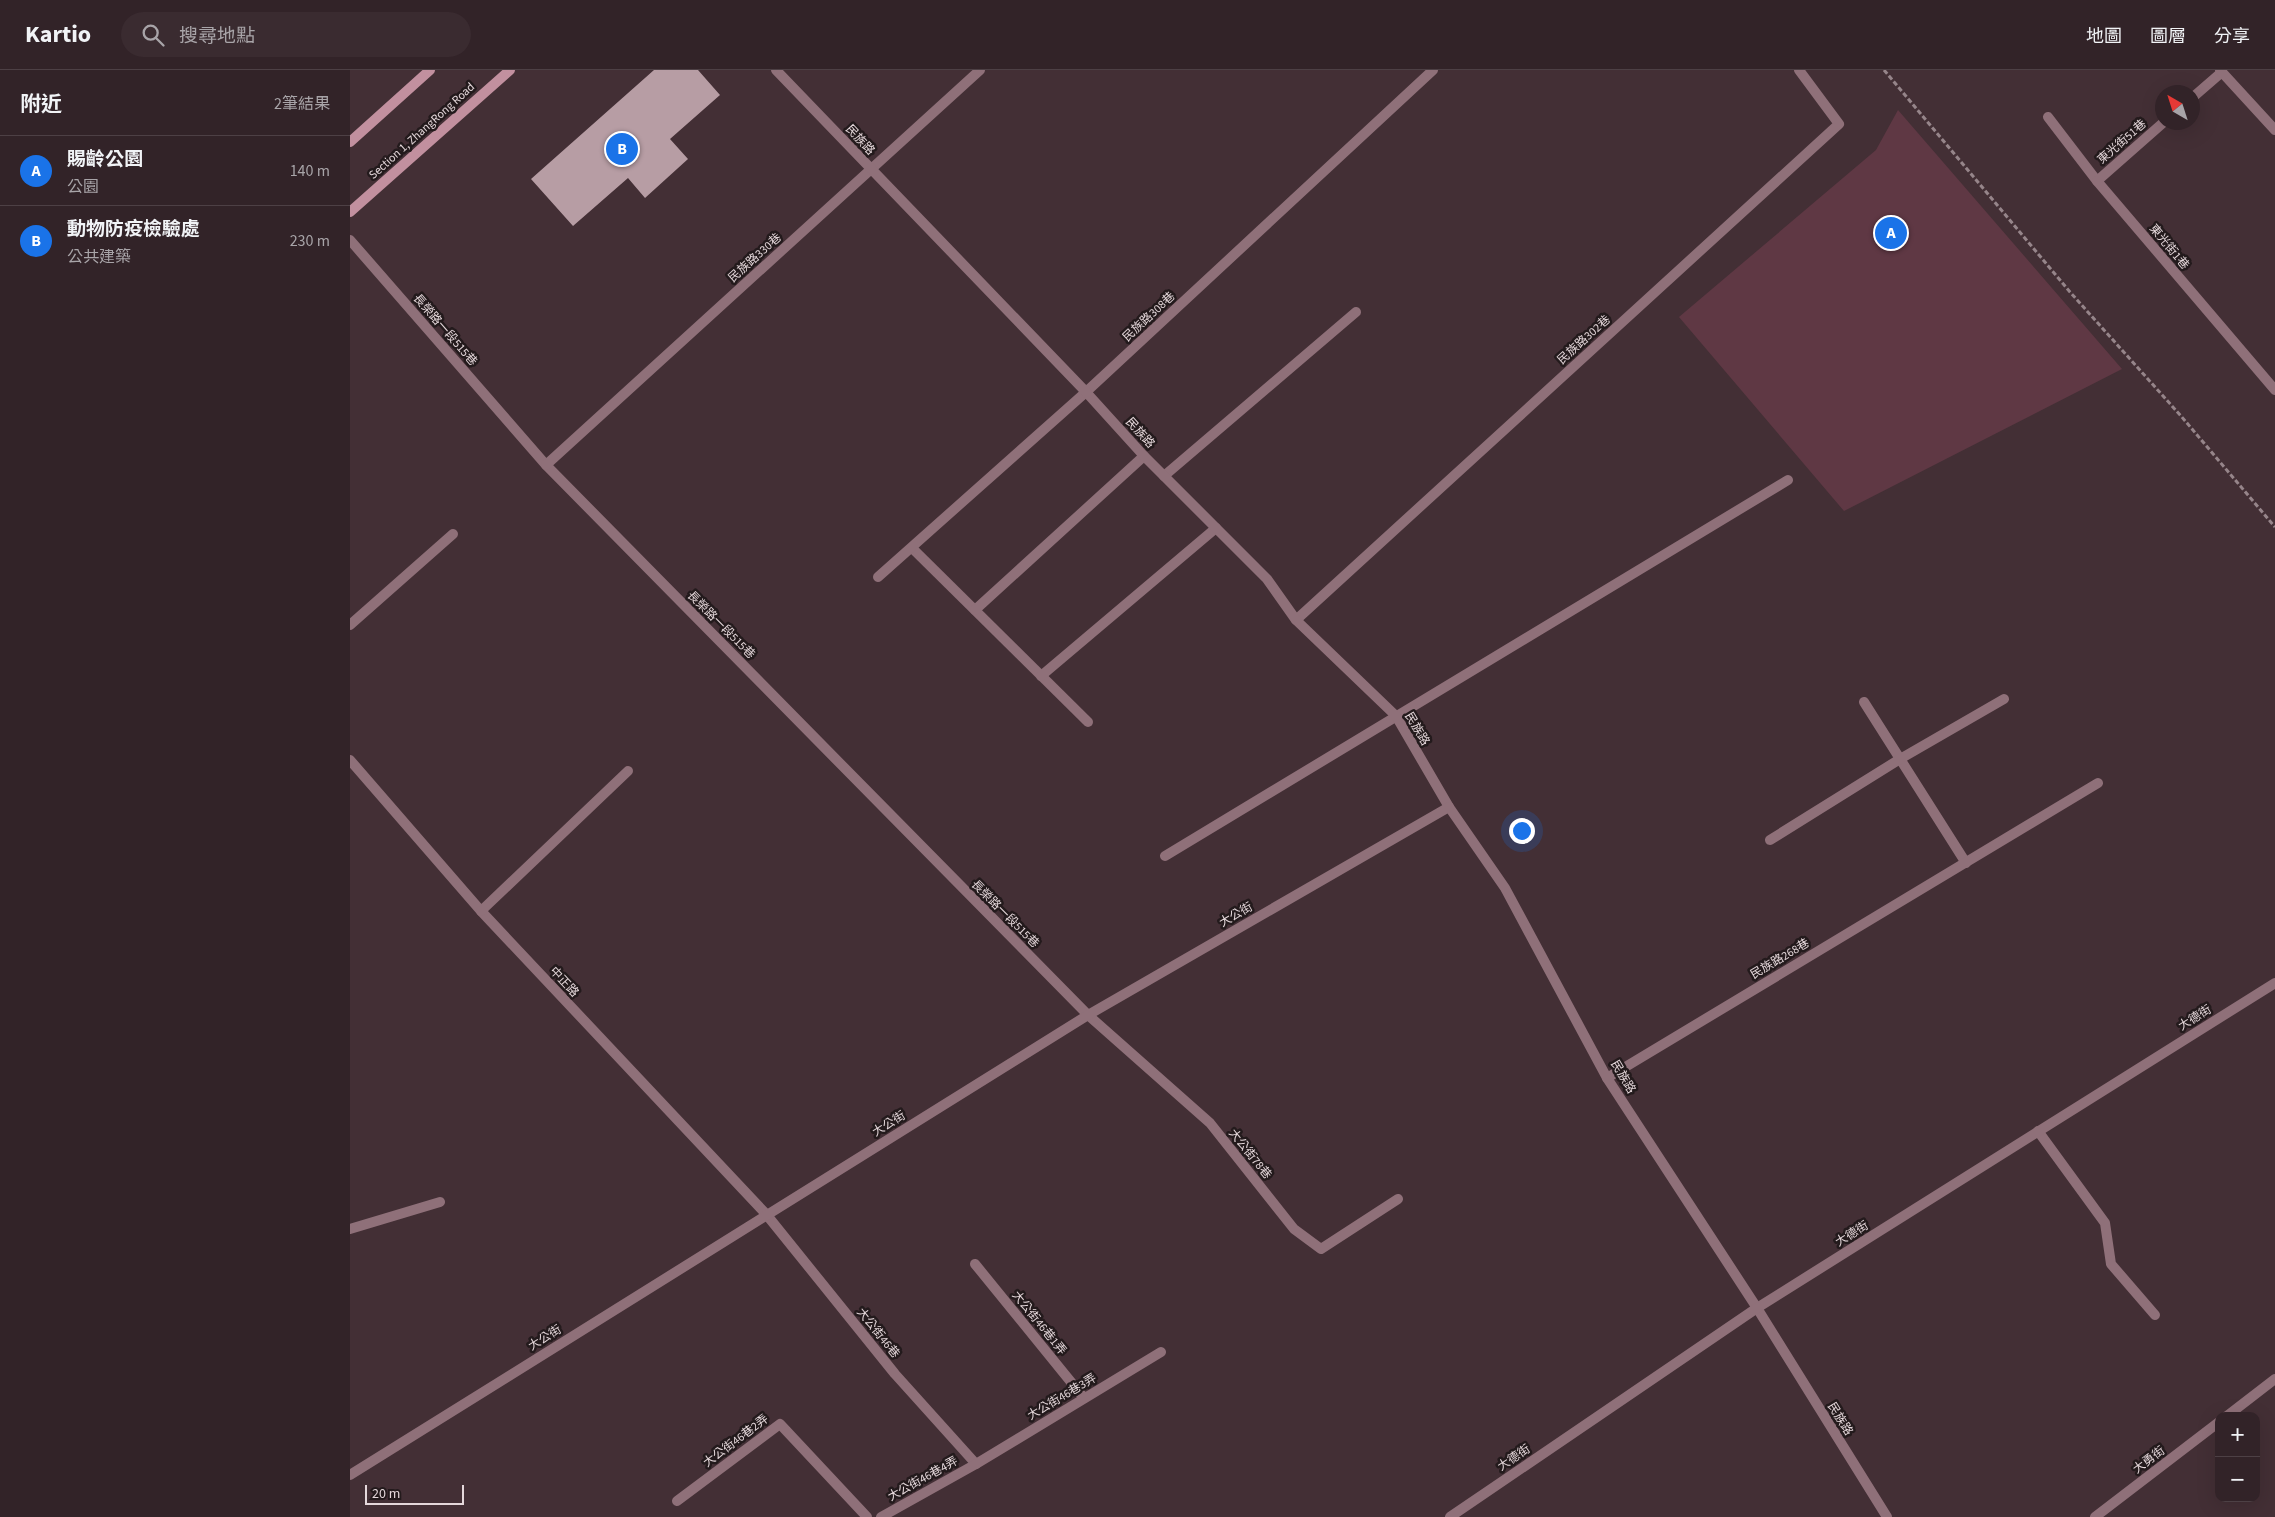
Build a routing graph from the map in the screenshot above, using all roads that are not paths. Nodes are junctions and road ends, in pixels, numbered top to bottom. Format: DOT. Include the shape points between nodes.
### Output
graph roads {
  1 [pos="430,70"];
  2 [pos="510,70"];
  3 [pos="776,70"];
  4 [pos="980,70"];
  5 [pos="1433,70"];
  6 [pos="1799,70"];
  7 [pos="2221,71"];
  8 [pos="2200,91"];
  9 [pos="2048,117"];
  10 [pos="2273,124"];
  11 [pos="2155,130"];
  12 [pos="350,142"];
  13 [pos="871,170"];
  14 [pos="2097,181"];
  15 [pos="350,212"];
  16 [pos="350,240"];
  17 [pos="1356,312"];
  18 [pos="2275,390"];
  19 [pos="1086,392"];
  20 [pos="1144,456"];
  21 [pos="546,465"];
  22 [pos="1164,476"];
  23 [pos="1788,480"];
  24 [pos="1216,528"];
  25 [pos="453,534"];
  26 [pos="912,548"];
  27 [pos="878,577"];
  28 [pos="974,610"];
  29 [pos="1296,620"];
  30 [pos="350,626"];
  31 [pos="1041,676"];
  32 [pos="2004,699"];
  33 [pos="1864,702"];
  34 [pos="1396,716"];
  35 [pos="1088,722"];
  36 [pos="1900,759"];
  37 [pos="350,760"];
  38 [pos="628,771"];
  39 [pos="2098,783"];
  40 [pos="1449,808"];
  41 [pos="1770,840"];
  42 [pos="1165,856"];
  43 [pos="1966,863"];
  44 [pos="481,911"];
  45 [pos="2275,983"];
  46 [pos="1088,1015"];
  47 [pos="1607,1078"];
  48 [pos="2038,1131"];
  49 [pos="1398,1199"];
  50 [pos="440,1202"];
  51 [pos="766,1214"];
  52 [pos="350,1229"];
  53 [pos="975,1264"];
  54 [pos="1757,1308"];
  55 [pos="2155,1315"];
  56 [pos="1161,1352"];
  57 [pos="2275,1379"];
  58 [pos="1084,1398"];
  59 [pos="2232,1412"];
  60 [pos="2215,1425"];
  61 [pos="976,1464"];
  62 [pos="350,1475"];
  63 [pos="677,1501"];
  64 [pos="867,1517"];
  65 [pos="881,1517"];
  66 [pos="1450,1517"];
  67 [pos="1887,1517"];
  68 [pos="2095,1517"];
  1 -- 12 [label="main road"];
  2 -- 15 [label="main road, Section 1, ZhangRong Road"];
  3 -- 13 [label="street, 民族路"];
  4 -- 13 [label="street, 民族路330巷"];
  5 -- 19 [label="street, 民族路308巷"];
  6 -- 29 [label="street, 民族路302巷" via="1839,124"];
  7 -- 8 [label="street"];
  7 -- 10 [label="street"];
  9 -- 14 [label="street, 東光街1巷"];
  11 -- 14 [label="street, 東光街51巷"];
  13 -- 19 [label="street, 民族路"];
  13 -- 21 [label="street, 民族路330巷"];
  14 -- 18 [label="street, 東光街1巷"];
  16 -- 21 [label="street, 長榮路一段515巷"];
  17 -- 22 [label="street"];
  19 -- 20 [label="street, 民族路"];
  19 -- 26 [label="street, 民族路308巷"];
  20 -- 22 [label="street, 民族路"];
  20 -- 28 [label="street"];
  21 -- 46 [label="street, 長榮路一段515巷"];
  22 -- 24 [label="street, 民族路"];
  23 -- 34 [label="street"];
  24 -- 29 [label="street, 民族路" via="1267,579"];
  24 -- 31 [label="street"];
  25 -- 30 [label="street"];
  26 -- 27 [label="street, 民族路308巷"];
  26 -- 28 [label="street"];
  28 -- 31 [label="street"];
  29 -- 34 [label="street, 民族路"];
  31 -- 35 [label="street"];
  32 -- 36 [label="street"];
  33 -- 36 [label="street"];
  34 -- 40 [label="street, 民族路"];
  34 -- 42 [label="street"];
  36 -- 41 [label="street"];
  36 -- 43 [label="street"];
  37 -- 44 [label="street, 中正路"];
  38 -- 44 [label="street"];
  39 -- 43 [label="street, 民族路268巷"];
  40 -- 46 [label="street, 大公街"];
  40 -- 47 [label="street, 民族路" via="1506,888"];
  43 -- 47 [label="street, 民族路268巷"];
  44 -- 51 [label="street, 中正路"];
  45 -- 48 [label="street, 大德街"];
  46 -- 49 [label="street, 大公街78巷" via="1210,1123 1294,1229 1321,1249"];
  46 -- 51 [label="street, 大公街"];
  47 -- 54 [label="street, 民族路"];
  48 -- 54 [label="street, 大德街"];
  48 -- 55 [label="street" via="2105,1223 2110,1264"];
  50 -- 52 [label="street"];
  51 -- 61 [label="street, 大公街46巷" via="895,1374"];
  51 -- 62 [label="street, 大公街"];
  53 -- 58 [label="street, 大公街46巷1弄"];
  54 -- 66 [label="street, 大德街"];
  54 -- 67 [label="street, 民族路"];
  56 -- 58 [label="street, 大公街46巷3弄"];
  57 -- 59 [label="street"];
  58 -- 61 [label="street, 大公街46巷3弄"];
  60 -- 68 [label="street, 大勇街"];
  61 -- 65 [label="street, 大公街46巷4弄"];
  63 -- 64 [label="street, 大公街46巷2弄" via="780,1424"];
}
